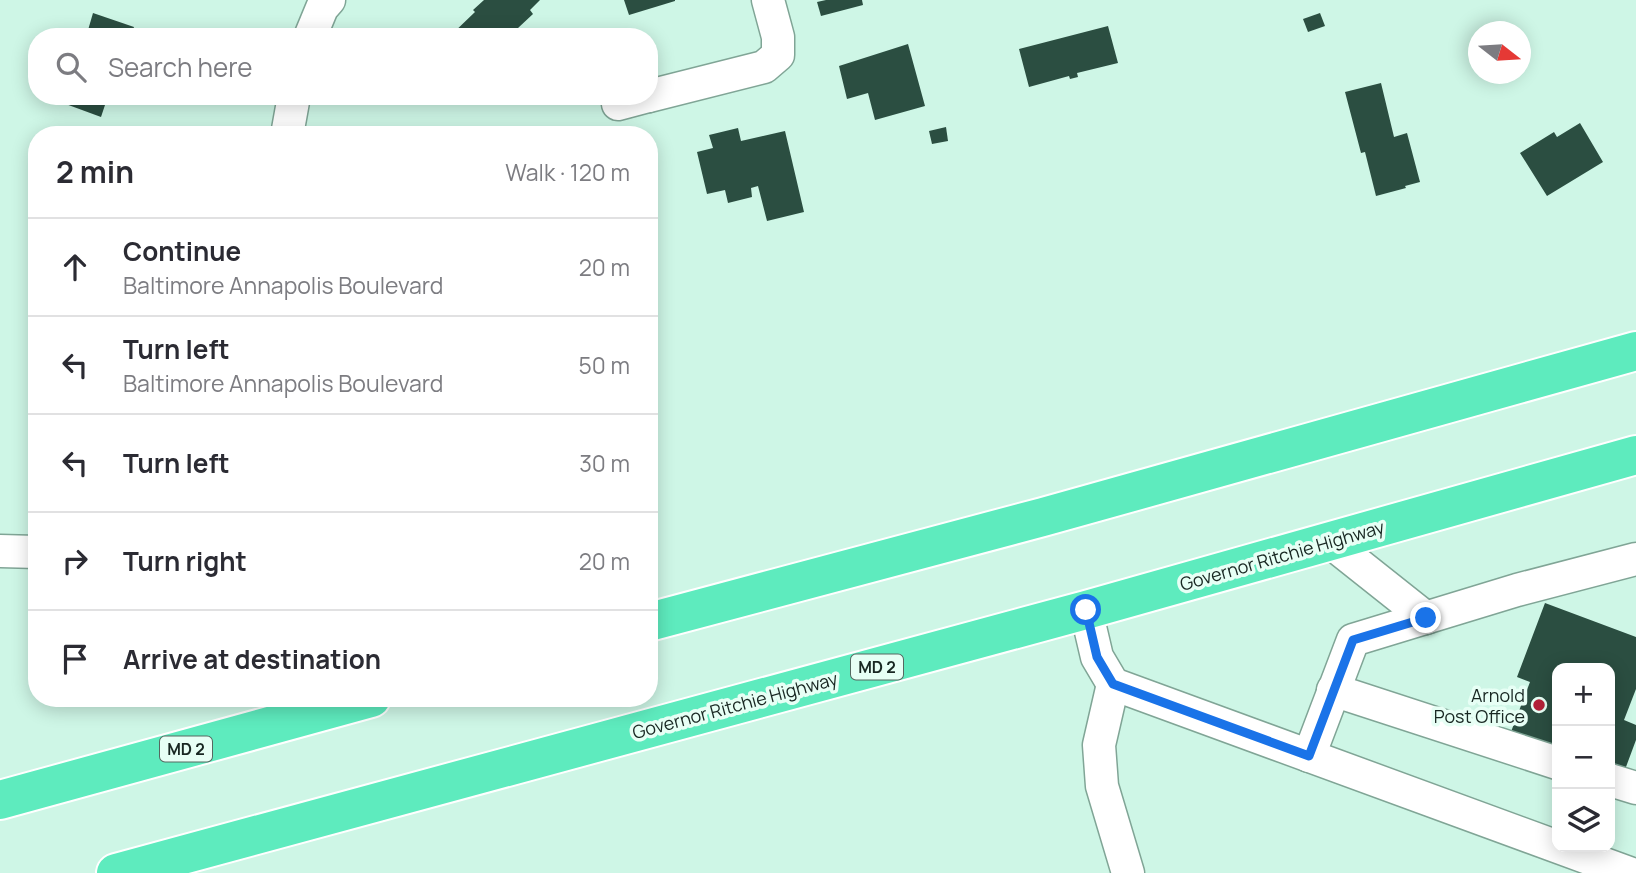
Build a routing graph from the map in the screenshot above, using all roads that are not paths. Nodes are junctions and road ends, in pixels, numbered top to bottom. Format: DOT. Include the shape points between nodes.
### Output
graph roads {
  1 [pos="329,0"];
  2 [pos="768,0"];
  3 [pos="314,28"];
  4 [pos="658,94"];
  5 [pos="292,105"];
  6 [pos="289,126"];
  7 [pos="1636,351"];
  8 [pos="1636,455"];
  9 [pos="1329,541"];
  10 [pos="0,551"];
  11 [pos="28,551"];
  12 [pos="1636,559"];
  13 [pos="1086,610"];
  14 [pos="1426,618"];
  15 [pos="658,620"];
  16 [pos="1113,684"];
  17 [pos="1333,690"];
  18 [pos="338,707"];
  19 [pos="1309,756"];
  20 [pos="1552,761"];
  21 [pos="1615,782"];
  22 [pos="1636,788"];
  23 [pos="0,800"];
  24 [pos="116,873"];
  25 [pos="1128,873"];
  26 [pos="1629,873"];
  1 -- 3 [label="street"];
  2 -- 4 [label="street" via="778,55 764,67"];
  5 -- 6 [label="street"];
  7 -- 15 [label="highway"];
  8 -- 9 [label="highway, Governor Ritchie Highway / MD 2"];
  9 -- 13 [label="highway, Governor Ritchie Highway / MD 2"];
  9 -- 14 [label="street"];
  10 -- 11 [label="street"];
  12 -- 14 [label="street"];
  13 -- 16 [label="street" via="1097,657"];
  13 -- 24 [label="highway, Governor Ritchie Highway / MD 2"];
  14 -- 17 [label="street" via="1353,640"];
  16 -- 19 [label="street"];
  16 -- 25 [label="street" via="1099,745 1102,786"];
  17 -- 19 [label="street"];
  17 -- 20 [label="street"];
  18 -- 23 [label="highway, MD 2"];
  19 -- 26 [label="street"];
  21 -- 22 [label="street"];
}
